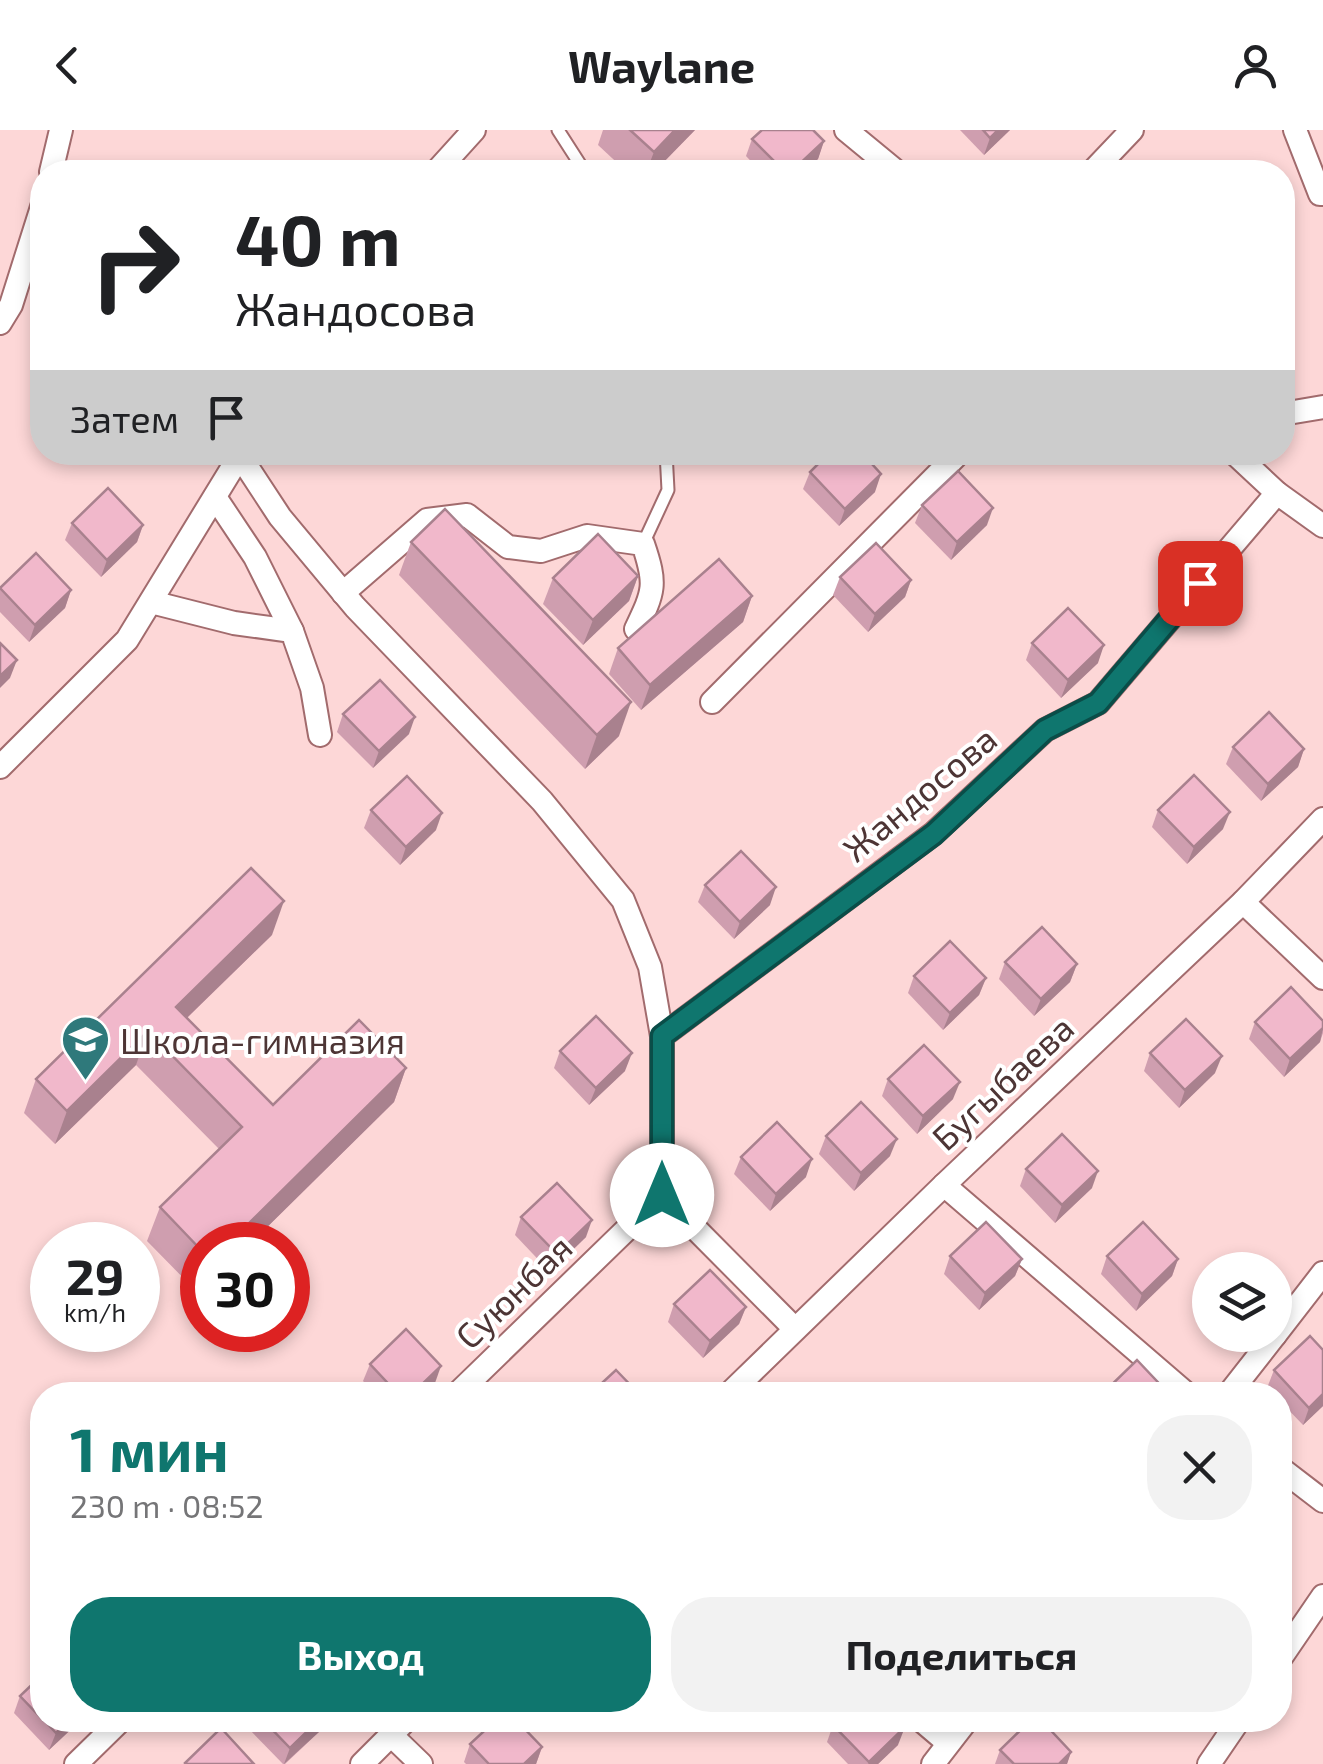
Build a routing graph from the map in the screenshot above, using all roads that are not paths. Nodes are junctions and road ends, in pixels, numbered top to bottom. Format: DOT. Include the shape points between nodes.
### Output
graph roads {
  1 [pos="61,130"];
  2 [pos="474,130"];
  3 [pos="558,130"];
  4 [pos="846,130"];
  5 [pos="1132,130"];
  6 [pos="1295,130"];
  7 [pos="55,160"];
  8 [pos="447,160"];
  9 [pos="577,160"];
  10 [pos="882,160"];
  11 [pos="1103,160"];
  12 [pos="1323,194"];
  13 [pos="30,245"];
  14 [pos="0,323"];
  15 [pos="1323,407"];
  16 [pos="1295,412"];
  17 [pos="235,465"];
  18 [pos="249,465"];
  19 [pos="667,465"];
  20 [pos="947,465"];
  21 [pos="1247,465"];
  22 [pos="1277,493"];
  23 [pos="215,497"];
  24 [pos="1323,526"];
  25 [pos="643,544"];
  26 [pos="343,593"];
  27 [pos="151,602"];
  28 [pos="636,629"];
  29 [pos="292,632"];
  30 [pos="712,702"];
  31 [pos="320,735"];
  32 [pos="0,768"];
  33 [pos="1323,819"];
  34 [pos="1243,902"];
  35 [pos="1323,978"];
  36 [pos="662,1036"];
  37 [pos="944,1185"];
  38 [pos="662,1195"];
  39 [pos="1323,1273"];
  40 [pos="1292,1313"];
  41 [pos="795,1329"];
  42 [pos="1262,1352"];
  43 [pos="469,1382"];
  44 [pos="741,1382"];
  45 [pos="1173,1382"];
  46 [pos="1238,1382"];
  47 [pos="1292,1477"];
  48 [pos="1323,1501"];
  49 [pos="1323,1596"];
  50 [pos="1292,1642"];
  51 [pos="109,1732"];
  52 [pos="394,1732"];
  53 [pos="401,1732"];
  54 [pos="935,1732"];
  55 [pos="957,1732"];
  56 [pos="1231,1732"];
  57 [pos="948,1743"];
  58 [pos="76,1764"];
  59 [pos="362,1764"];
  60 [pos="421,1764"];
  61 [pos="933,1764"];
  62 [pos="1210,1764"];
  1 -- 7 [label="street"];
  2 -- 8 [label="street"];
  3 -- 9 [label="lane"];
  4 -- 10 [label="street"];
  5 -- 11 [label="street"];
  6 -- 12 [label="street"];
  13 -- 14 [label="street"];
  15 -- 16 [label="street"];
  17 -- 23 [label="street"];
  18 -- 26 [label="street" via="280,517"];
  19 -- 25 [label="lane" via="668,490"];
  20 -- 30 [label="street"];
  21 -- 22 [label="street"];
  22 -- 24 [label="street"];
  22 -- 36 [label="street, Жандосова" via="1098,703 1045,730 934,834"];
  23 -- 27 [label="street"];
  23 -- 29 [label="street" via="255,557"];
  25 -- 26 [label="street" via="586,536 541,551 508,548 466,516 428,520"];
  25 -- 28 [label="street" via="653,592"];
  26 -- 36 [label="street" via="542,800 624,900 650,967"];
  27 -- 29 [label="street"];
  27 -- 32 [label="street" via="127,640"];
  29 -- 31 [label="street"];
  33 -- 34 [label="street, Бугыбаева"];
  34 -- 35 [label="street"];
  34 -- 37 [label="street, Бугыбаева"];
  36 -- 38 [label="street"];
  37 -- 41 [label="street, Бугыбаева"];
  37 -- 45 [label="street"];
  38 -- 41 [label="street"];
  38 -- 43 [label="street, Суюнбая"];
  39 -- 40 [label="street"];
  41 -- 44 [label="street, Бугыбаева"];
  42 -- 46 [label="street"];
  47 -- 48 [label="street"];
  49 -- 50 [label="street"];
  51 -- 58 [label="street"];
  52 -- 59 [label="street"];
  53 -- 60 [label="street"];
  54 -- 57 [label="street"];
  55 -- 57 [label="street"];
  56 -- 62 [label="street"];
  57 -- 61 [label="street"];
}
